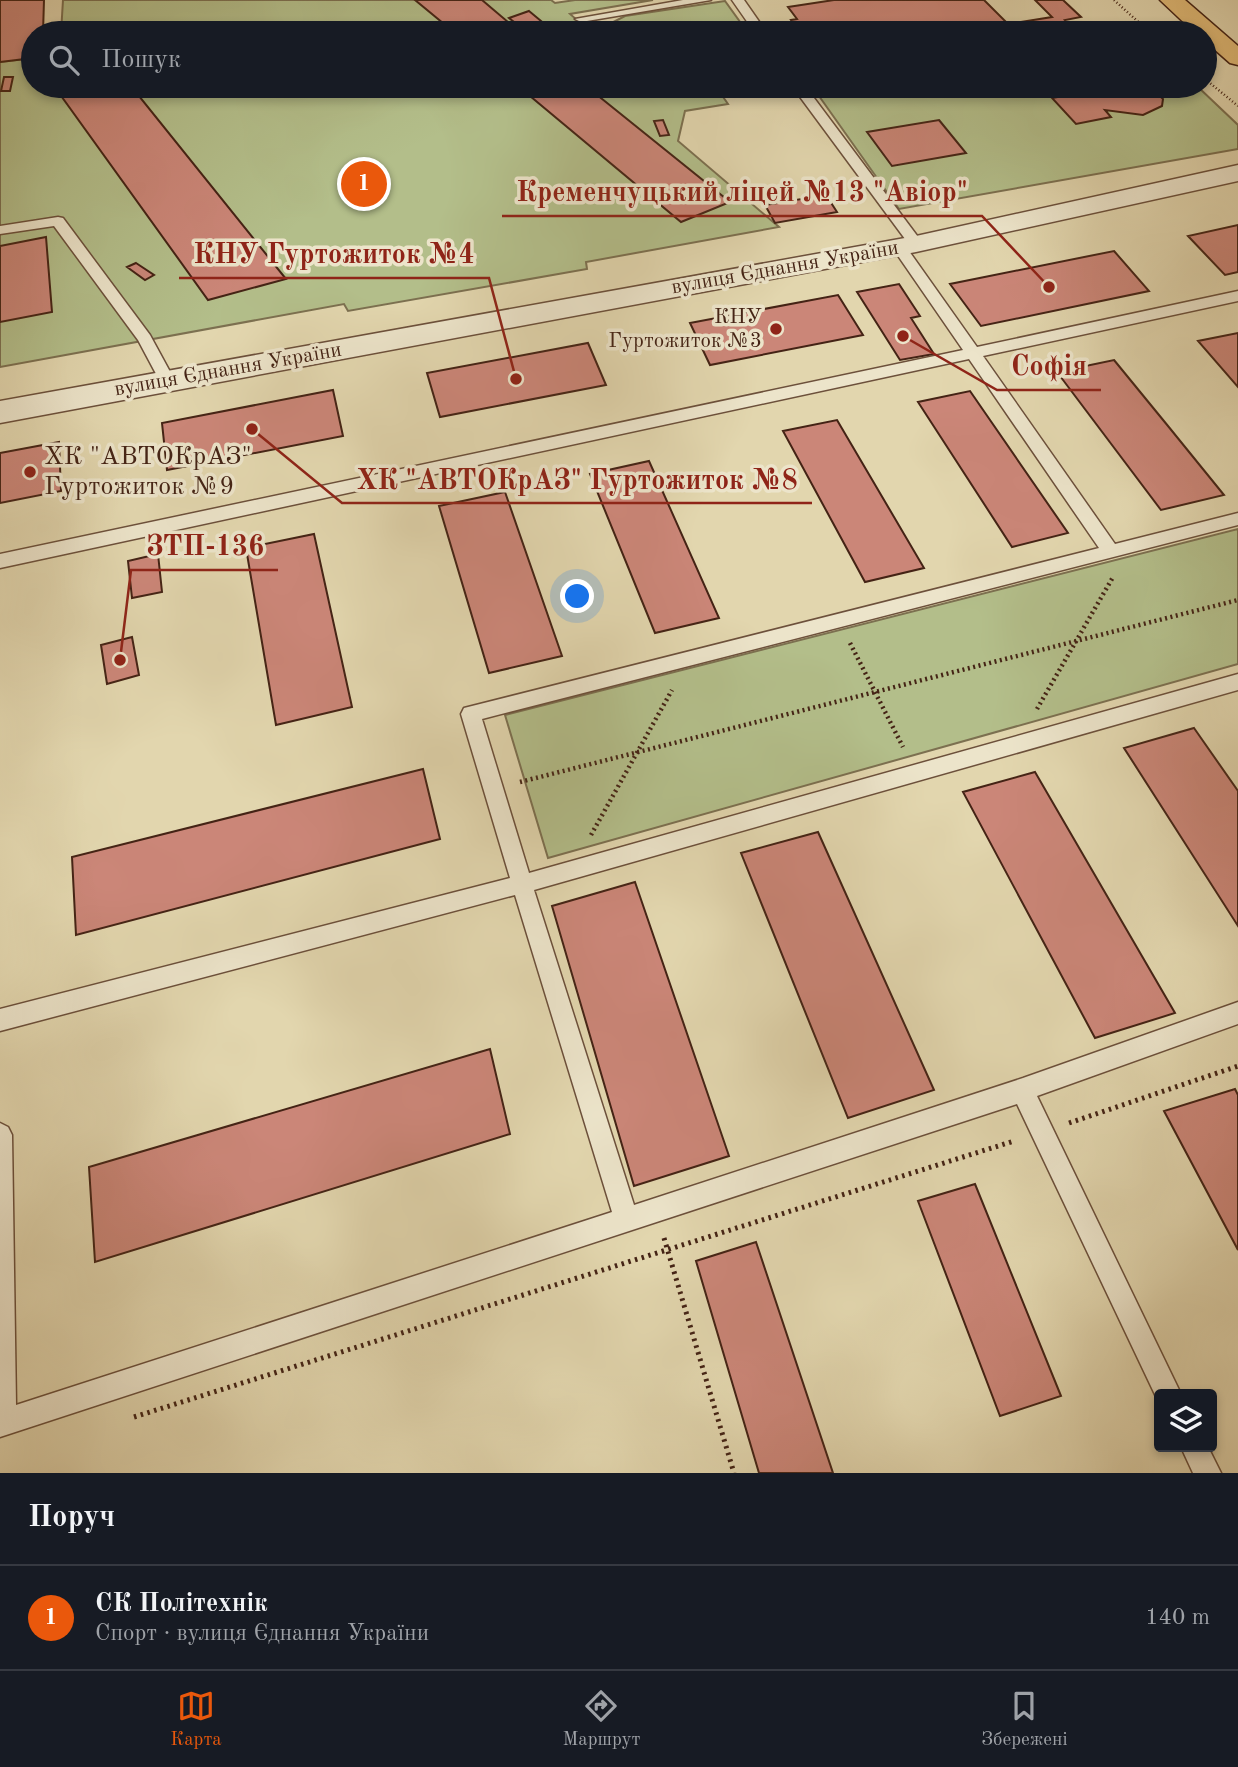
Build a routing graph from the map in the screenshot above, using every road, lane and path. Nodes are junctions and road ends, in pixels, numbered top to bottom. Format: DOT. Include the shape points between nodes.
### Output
graph roads {
  1 [pos="705,0"];
  2 [pos="738,0"];
  3 [pos="1114,0"];
  4 [pos="1171,0"];
  5 [pos="581,19"];
  6 [pos="753,21"];
  7 [pos="1137,21"];
  8 [pos="1194,21"];
  9 [pos="1238,22"];
  10 [pos="1217,26"];
  11 [pos="1217,40"];
  12 [pos="1238,58"];
  13 [pos="1217,89"];
  14 [pos="806,98"];
  15 [pos="1238,106"];
  16 [pos="1238,173"];
  17 [pos="0,230"];
  18 [pos="907,246"];
  19 [pos="1238,296"];
  20 [pos="975,355"];
  21 [pos="166,381"];
  22 [pos="0,412"];
  23 [pos="1238,519"];
  24 [pos="1131,546"];
  25 [pos="1111,551"];
  26 [pos="0,561"];
  27 [pos="1238,600"];
  28 [pos="839,620"];
  29 [pos="1076,642"];
  30 [pos="689,659"];
  31 [pos="1238,682"];
  32 [pos="875,692"];
  33 [pos="1018,744"];
  34 [pos="637,753"];
  35 [pos="916,773"];
  36 [pos="493,789"];
  37 [pos="572,869"];
  38 [pos="522,884"];
  39 [pos="1238,1013"];
  40 [pos="0,1020"];
  41 [pos="1238,1066"];
  42 [pos="1023,1090"];
  43 [pos="1040,1132"];
  44 [pos="0,1135"];
  45 [pos="657,1210"];
  46 [pos="627,1220"];
  47 [pos="667,1250"];
  48 [pos="1166,1389"];
  49 [pos="120,1422"];
  50 [pos="2,1423"];
  51 [pos="1196,1452"];
  52 [pos="734,1473"];
  53 [pos="1207,1473"];
  1 -- 5 [label="lane"];
  2 -- 6 [label="lane"];
  3 -- 7 [label="path"];
  4 -- 8 [label="highway"];
  9 -- 10 [label="highway"];
  11 -- 12 [label="highway"];
  13 -- 15 [label="path"];
  14 -- 18 [label="lane"];
  16 -- 18 [label="street, вулиця Єднання України"];
  17 -- 21 [label="lane" via="58,221 145,338"];
  18 -- 20 [label="lane"];
  18 -- 21 [label="street, вулиця Єднання України"];
  19 -- 20 [label="lane"];
  20 -- 25 [label="lane"];
  20 -- 26 [label="lane"];
  21 -- 22 [label="street, вулиця Єднання України"];
  23 -- 24 [label="lane"];
  24 -- 25 [label="lane"];
  24 -- 29 [label="path"];
  25 -- 28 [label="lane"];
  27 -- 29 [label="path"];
  28 -- 30 [label="lane"];
  28 -- 32 [label="path"];
  29 -- 32 [label="path"];
  29 -- 33 [label="path"];
  30 -- 34 [label="path"];
  30 -- 36 [label="lane" via="471,714"];
  31 -- 33 [label="lane"];
  32 -- 34 [label="path"];
  32 -- 35 [label="path"];
  33 -- 35 [label="lane"];
  34 -- 36 [label="path"];
  34 -- 37 [label="path"];
  35 -- 37 [label="lane"];
  36 -- 38 [label="lane"];
  37 -- 38 [label="lane"];
  38 -- 40 [label="lane"];
  38 -- 46 [label="lane"];
  39 -- 42 [label="lane"];
  41 -- 43 [label="path"];
  42 -- 43 [label="lane"];
  42 -- 45 [label="lane"];
  43 -- 47 [label="path"];
  43 -- 48 [label="lane"];
  44 -- 50 [label="lane"];
  45 -- 46 [label="lane"];
  45 -- 47 [label="path"];
  46 -- 50 [label="lane"];
  47 -- 49 [label="path"];
  47 -- 52 [label="path"];
  51 -- 53 [label="lane"];
}
